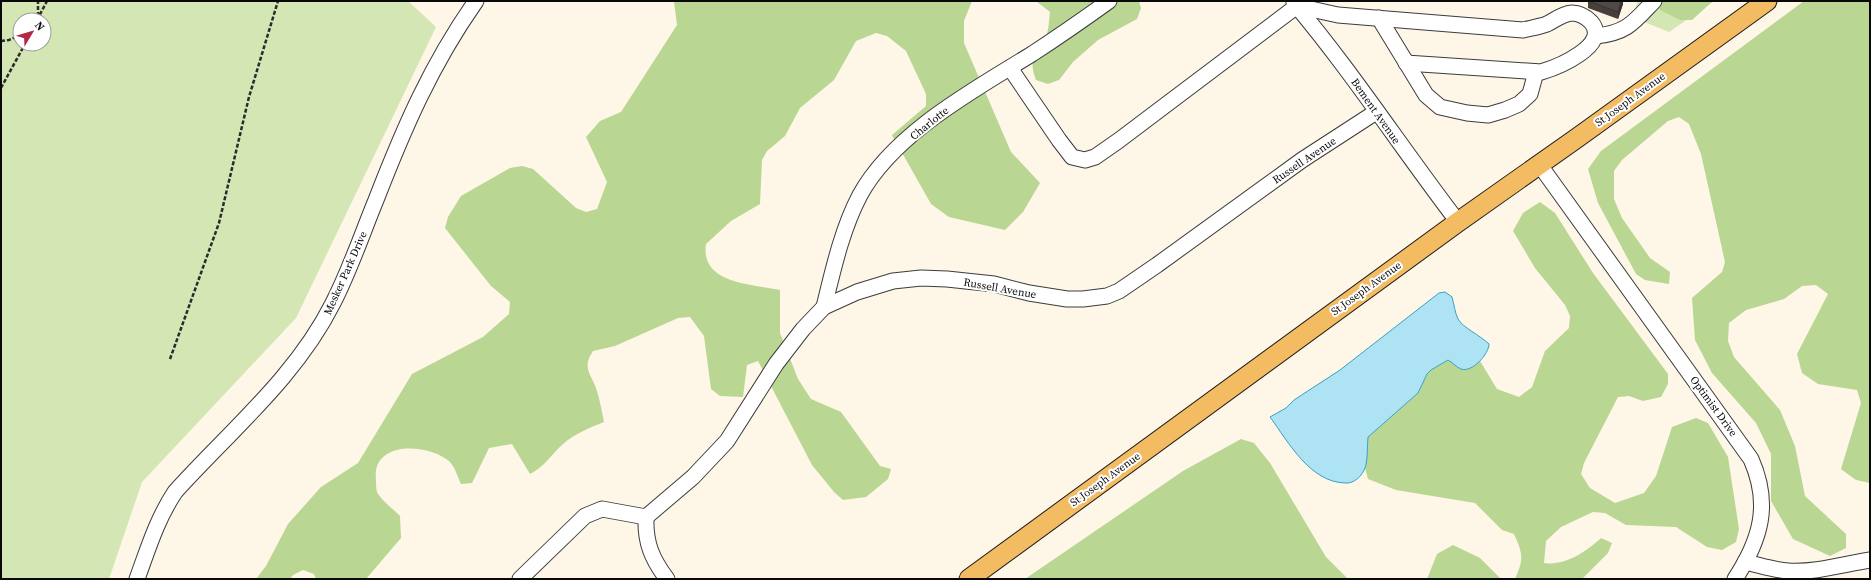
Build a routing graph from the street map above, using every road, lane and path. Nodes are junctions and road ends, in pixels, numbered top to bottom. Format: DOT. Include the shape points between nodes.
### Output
graph roads {
  1 [pos="38,1"];
  2 [pos="47,1"];
  3 [pos="278,1"];
  4 [pos="476,1"];
  5 [pos="1109,1"];
  6 [pos="1654,1"];
  7 [pos="1767,1"];
  8 [pos="1295,4"];
  9 [pos="37,12"];
  10 [pos="41,12"];
  11 [pos="1379,18"];
  12 [pos="1596,36"];
  13 [pos="12,39"];
  14 [pos="1,41"];
  15 [pos="21,52"];
  16 [pos="1406,63"];
  17 [pos="1010,68"];
  18 [pos="1536,72"];
  19 [pos="1,88"];
  20 [pos="1376,112"];
  21 [pos="1539,164"];
  22 [pos="1458,222"];
  23 [pos="824,307"];
  24 [pos="170,359"];
  25 [pos="646,518"];
  26 [pos="1870,560"];
  27 [pos="1746,562"];
  28 [pos="137,579"];
  29 [pos="520,579"];
  30 [pos="667,579"];
  31 [pos="969,579"];
  32 [pos="1735,579"];
  1 -- 9 [label="path"];
  2 -- 10 [label="path"];
  3 -- 24 [label="path" via="249,97 219,223"];
  4 -- 28 [label="street, Mesker Park Drive" via="458,26 425,84 344,280 314,337 289,372 175,492 164,508"];
  5 -- 17 [label="street, Charlotte"];
  6 -- 12 [label="street" via="1624,29 1613,34"];
  7 -- 21 [label="main road, St Joseph Avenue"];
  8 -- 11 [label="street" via="1338,15"];
  8 -- 17 [label="street" via="1118,142 1095,157 1084,160 1072,157"];
  8 -- 20 [label="street, Bement Avenue" via="1325,40"];
  11 -- 12 [label="street" via="1523,30 1571,13 1585,16 1595,28"];
  11 -- 16 [label="street"];
  12 -- 18 [label="street" via="1593,44 1558,67"];
  13 -- 14 [label="path"];
  15 -- 19 [label="path"];
  16 -- 18 [label="street"];
  16 -- 18 [label="street" via="1426,95 1440,107 1488,115 1505,110 1530,94"];
  17 -- 23 [label="street, Charlotte" via="978,86 939,114 886,159 871,177 847,227"];
  20 -- 22 [label="street, Bement Avenue"];
  20 -- 23 [label="street, Russell Avenue" via="1302,160 1157,265 1107,296 1067,299 994,284 921,278 893,281 857,292"];
  21 -- 22 [label="main road, St Joseph Avenue"];
  21 -- 27 [label="street, Optimist Drive" via="1752,459 1759,475 1763,508 1758,532"];
  22 -- 31 [label="main road, St Joseph Avenue"];
  23 -- 25 [label="street, Russell Avenue" via="776,364 727,441 693,477"];
  25 -- 29 [label="street" via="610,510 597,510 585,516"];
  25 -- 30 [label="street" via="645,534 654,562"];
  26 -- 27 [label="street" via="1819,569 1788,571"];
  27 -- 32 [label="street, Optimist Drive"];
}
